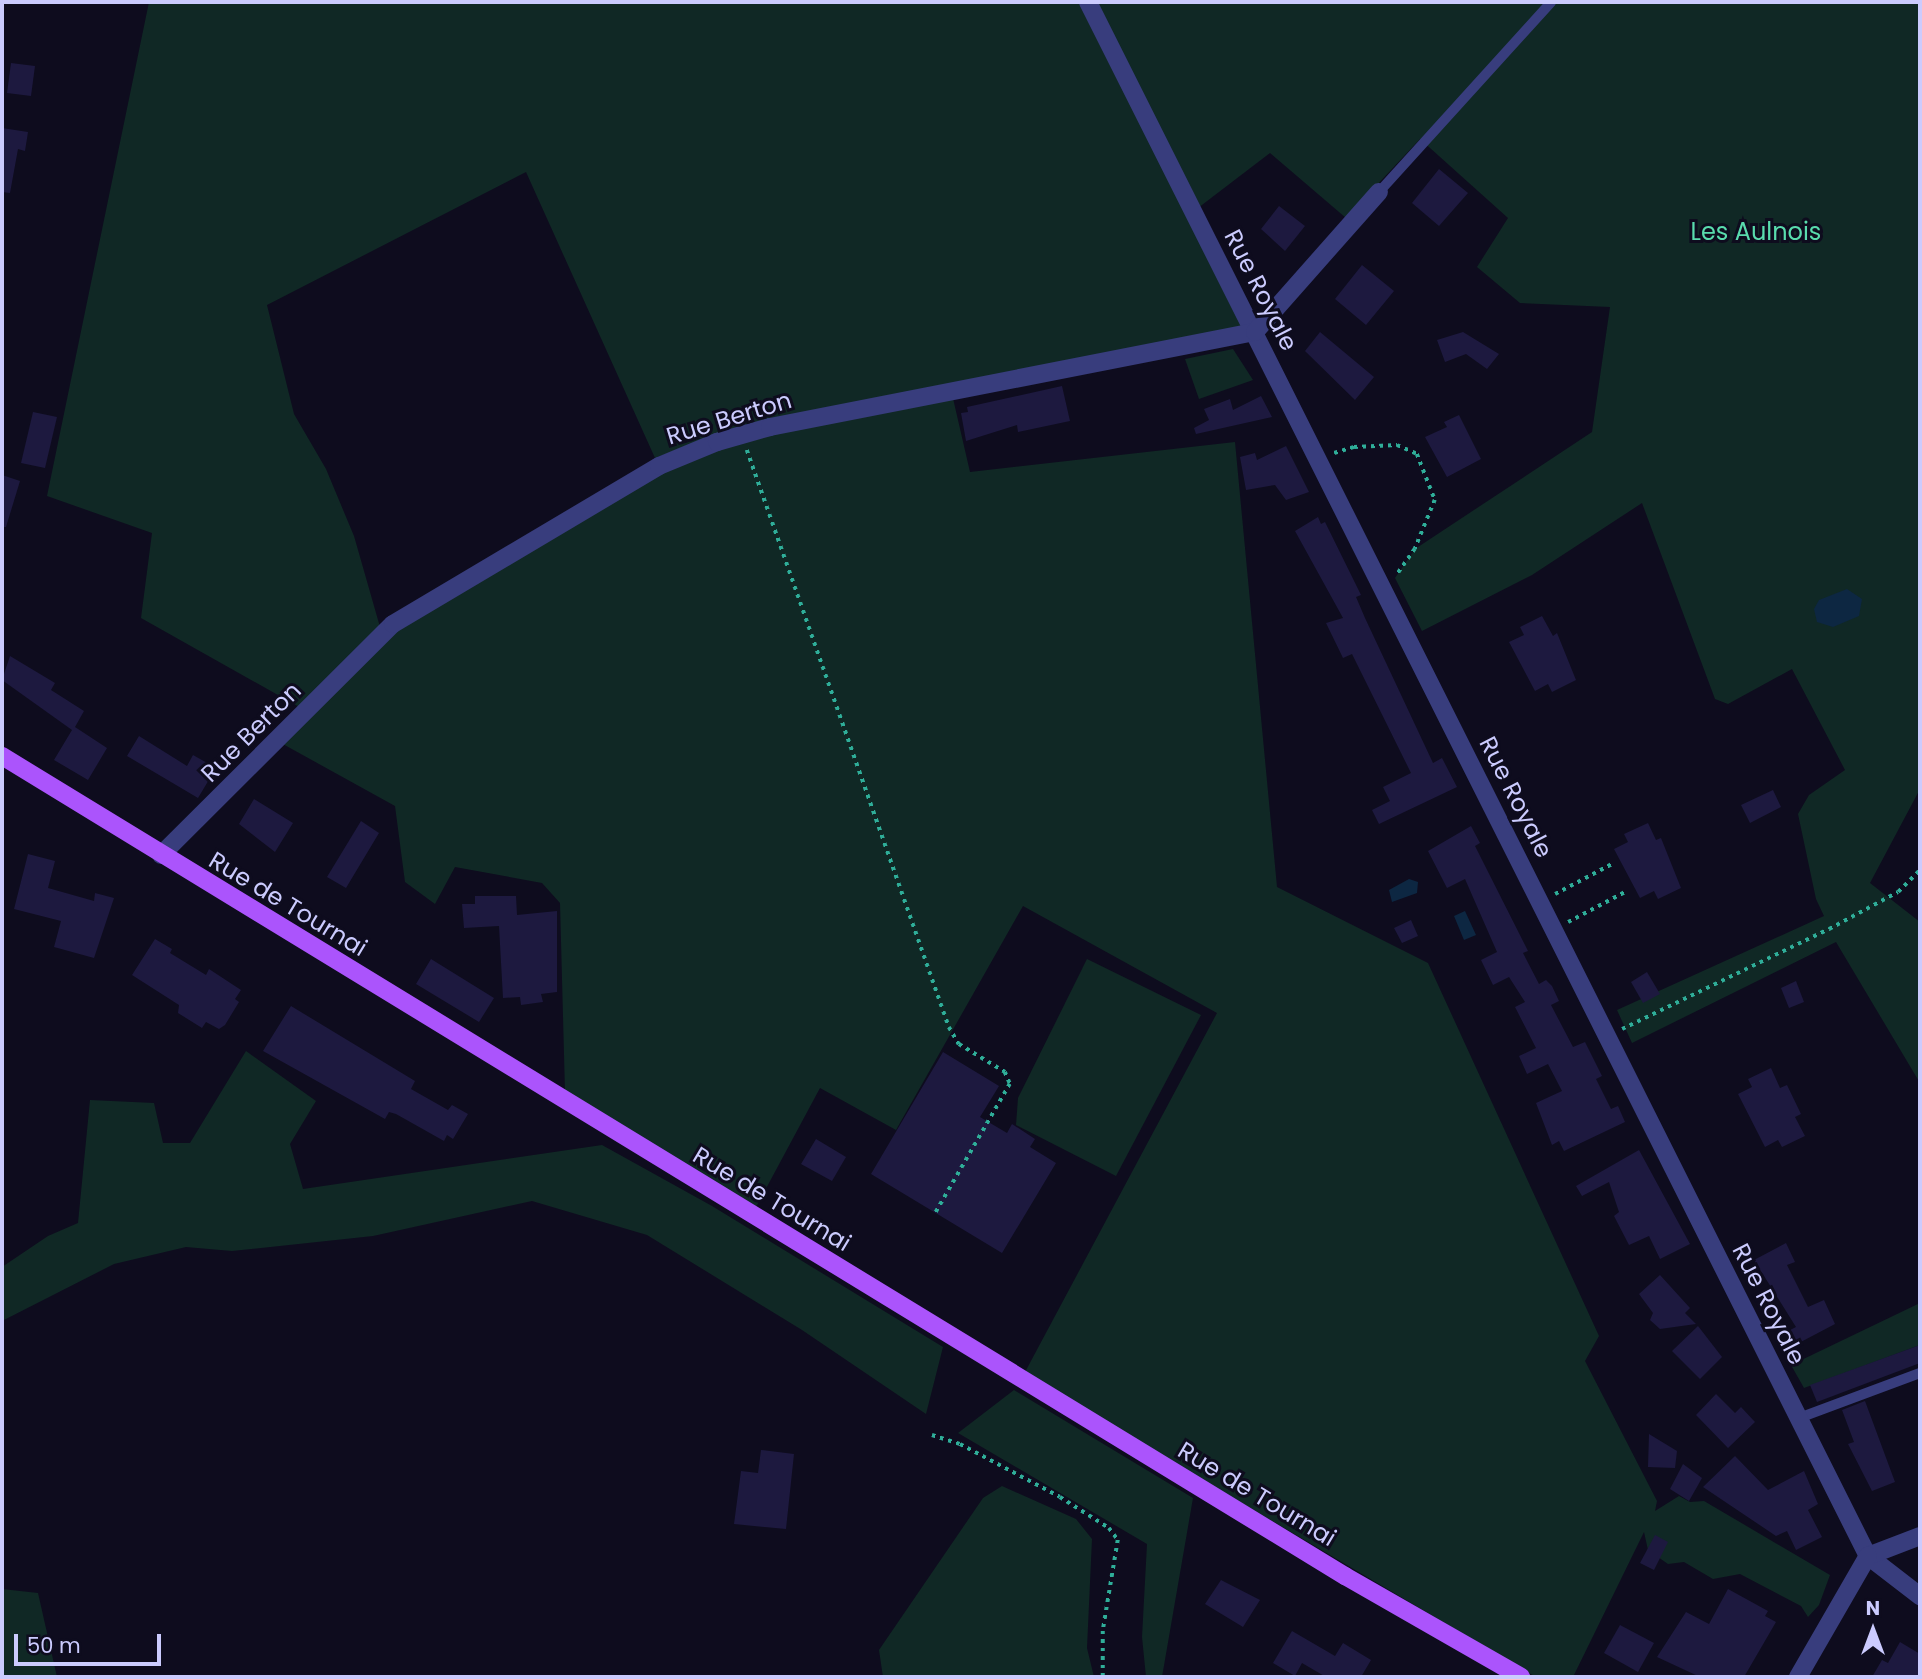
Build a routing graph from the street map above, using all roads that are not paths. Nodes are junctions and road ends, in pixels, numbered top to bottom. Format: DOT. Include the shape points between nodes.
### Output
graph roads {
  1 [pos="1088,2"];
  2 [pos="1551,2"];
  3 [pos="1379,192"];
  4 [pos="1255,332"];
  5 [pos="2,757"];
  6 [pos="161,855"];
  7 [pos="1920,1373"];
  8 [pos="1799,1418"];
  9 [pos="1920,1536"];
  10 [pos="1868,1556"];
  11 [pos="1920,1596"];
  12 [pos="1521,1677"];
  13 [pos="1798,1677"];
  1 -- 4 [label="street, Rue Royale"];
  2 -- 3 [label="lane"];
  3 -- 4 [label="street"];
  4 -- 6 [label="street, Rue Berton" via="861,406 742,435 659,466 393,624"];
  4 -- 8 [label="street, Rue Royale"];
  5 -- 6 [label="main road, Rue de Tournai"];
  6 -- 12 [label="main road, Rue de Tournai" via="1345,1576"];
  7 -- 8 [label="lane"];
  8 -- 10 [label="street, Rue Royale"];
  9 -- 10 [label="street"];
  10 -- 11 [label="street, Rue Royale"];
  10 -- 13 [label="street"];
}
